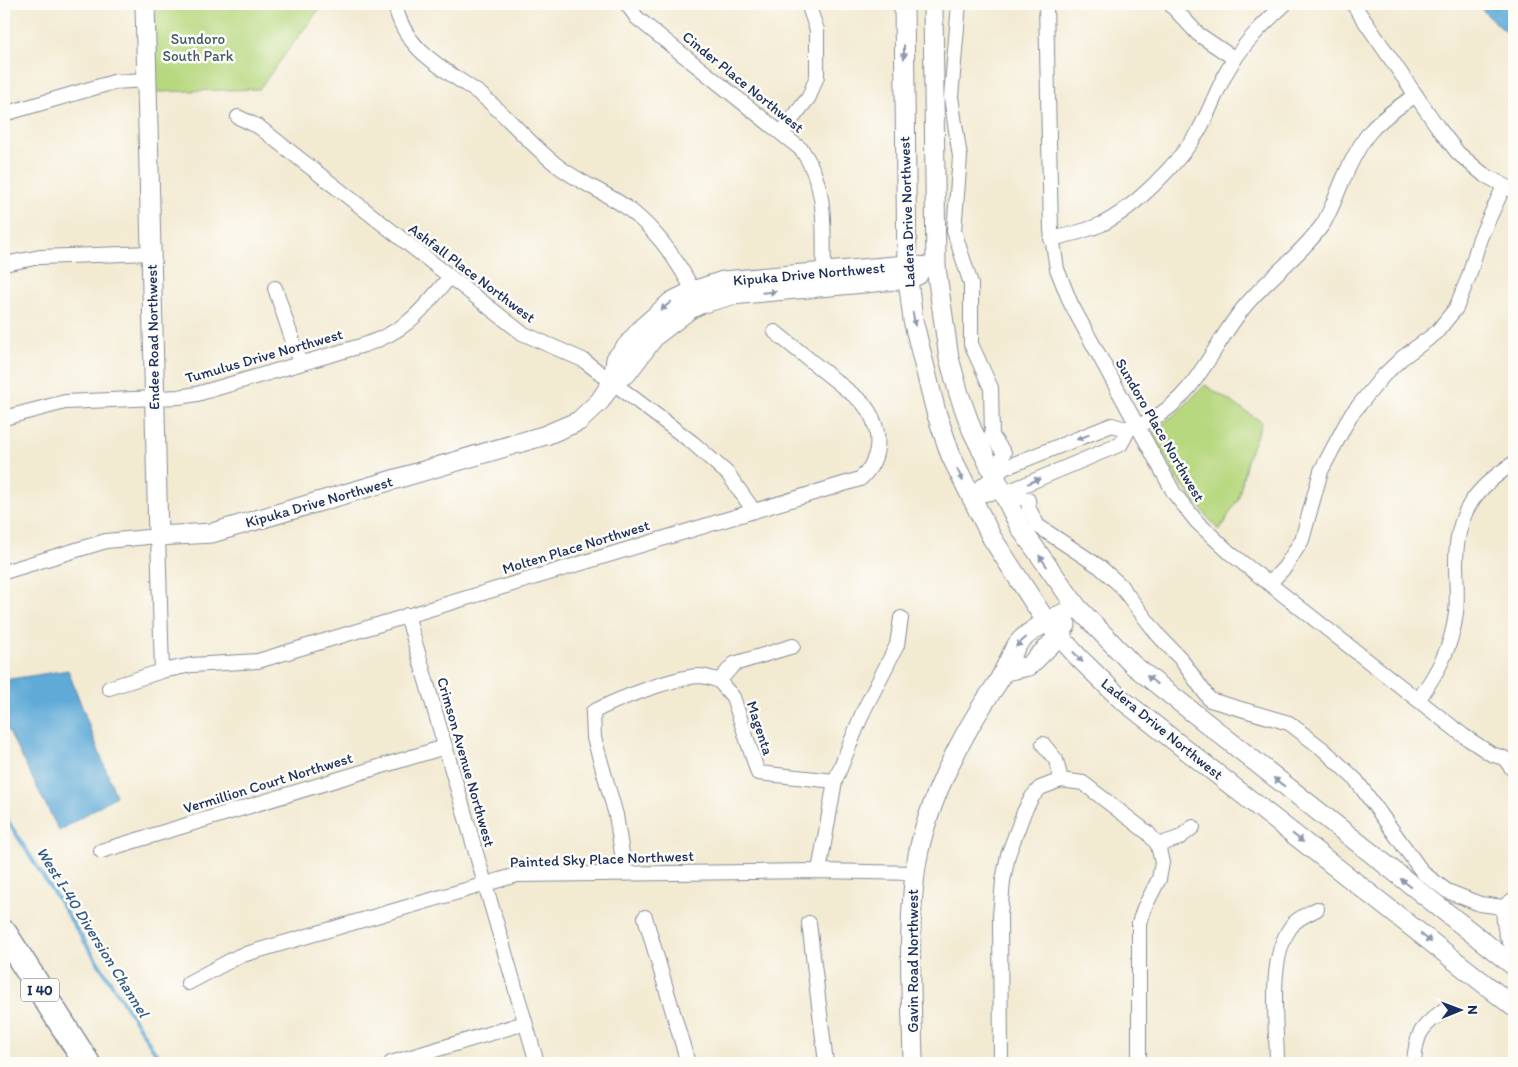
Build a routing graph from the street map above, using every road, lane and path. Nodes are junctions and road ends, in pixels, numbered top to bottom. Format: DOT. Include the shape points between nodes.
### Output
graph roads {
  1 [pos="145,4"];
  2 [pos="395,4"];
  3 [pos="627,4"];
  4 [pos="808,4"];
  5 [pos="904,4"];
  6 [pos="933,4"];
  7 [pos="959,4"];
  8 [pos="1046,4"];
  9 [pos="1170,4"];
  10 [pos="1284,4"];
  11 [pos="1353,4"];
  12 [pos="1235,59"];
  13 [pos="146,80"];
  14 [pos="1416,95"];
  15 [pos="4,114"];
  16 [pos="238,117"];
  17 [pos="782,132"];
  18 [pos="1509,188"];
  19 [pos="1051,239"];
  20 [pos="150,253"];
  21 [pos="4,264"];
  22 [pos="936,268"];
  23 [pos="907,272"];
  24 [pos="449,278"];
  25 [pos="824,280"];
  26 [pos="275,288"];
  27 [pos="697,297"];
  28 [pos="775,332"];
  29 [pos="300,363"];
  30 [pos="613,381"];
  31 [pos="154,398"];
  32 [pos="4,418"];
  33 [pos="1134,428"];
  34 [pos="1514,463"];
  35 [pos="997,468"];
  36 [pos="1010,494"];
  37 [pos="970,496"];
  38 [pos="754,511"];
  39 [pos="158,536"];
  40 [pos="4,572"];
  41 [pos="1270,583"];
  42 [pos="1077,607"];
  43 [pos="407,615"];
  44 [pos="901,618"];
  45 [pos="1046,621"];
  46 [pos="1059,636"];
  47 [pos="793,646"];
  48 [pos="1006,670"];
  49 [pos="162,671"];
  50 [pos="719,681"];
  51 [pos="109,688"];
  52 [pos="1418,699"];
  53 [pos="1043,744"];
  54 [pos="445,747"];
  55 [pos="1514,771"];
  56 [pos="1061,780"];
  57 [pos="835,781"];
  58 [pos="1192,827"];
  59 [pos="1158,845"];
  60 [pos="101,850"];
  61 [pos="818,871"];
  62 [pos="625,873"];
  63 [pos="915,873"];
  64 [pos="484,882"];
  65 [pos="1509,903"];
  66 [pos="1318,909"];
  67 [pos="645,917"];
  68 [pos="809,923"];
  69 [pos="4,933"];
  70 [pos="1514,947"];
  71 [pos="1514,966"];
  72 [pos="188,983"];
  73 [pos="1514,1007"];
  74 [pos="1444,1010"];
  75 [pos="525,1023"];
  76 [pos="87,1063"];
  77 [pos="391,1063"];
  78 [pos="537,1063"];
  79 [pos="688,1063"];
  80 [pos="826,1063"];
  81 [pos="913,1063"];
  82 [pos="1001,1063"];
  83 [pos="1139,1063"];
  84 [pos="1278,1063"];
  85 [pos="1414,1063"];
  1 -- 13 [label="main road, Endee Road Northwest"];
  2 -- 27 [label="street" via="409,40 431,62 505,115 559,167 627,208 670,249"];
  3 -- 17 [label="street, Cinder Place Northwest" via="637,18"];
  4 -- 17 [label="street" via="817,30 817,76 809,97"];
  5 -- 23 [label="main road, Ladera Drive Northwest, one-way"];
  6 -- 22 [label="main road, Ladera Drive Northwest"];
  7 -- 35 [label="street" via="950,97 960,157 954,231 971,284 970,337 991,388 992,436 1004,453"];
  8 -- 19 [label="street, Sundoro Place Northwest"];
  9 -- 12 [label="street" via="1198,34"];
  10 -- 12 [label="street" via="1256,31"];
  11 -- 14 [label="street"];
  12 -- 19 [label="street" via="1198,132 1137,200 1104,223"];
  13 -- 15 [label="street" via="114,82"];
  13 -- 20 [label="main road, Endee Road Northwest"];
  14 -- 18 [label="street" via="1458,153 1483,174"];
  14 -- 33 [label="street" via="1384,116 1366,134 1324,222 1244,307 1216,345 1192,387 1164,412"];
  16 -- 24 [label="street, Ashfall Place Northwest" via="259,128"];
  17 -- 25 [label="street, Cinder Place Northwest" via="802,150 820,184"];
  18 -- 41 [label="street" via="1480,238 1456,308 1436,333 1383,376 1350,416 1321,471 1302,540"];
  19 -- 33 [label="street, Sundoro Place Northwest" via="1057,269 1071,304"];
  20 -- 21 [label="street" via="40,257"];
  20 -- 31 [label="main road, Endee Road Northwest"];
  22 -- 23 [label="main road, Kipuka Drive Northwest"];
  22 -- 35 [label="main road, Ladera Drive Northwest" via="949,358 972,430"];
  23 -- 25 [label="main road, Kipuka Drive Northwest"];
  23 -- 37 [label="main road, Ladera Drive Northwest, one-way" via="914,320 936,412 951,456"];
  24 -- 29 [label="street, Tumulus Drive Northwest" via="416,316 386,338"];
  24 -- 30 [label="street, Ashfall Place Northwest" via="522,333 583,360"];
  25 -- 27 [label="main road, Kipuka Drive Northwest" via="723,281"];
  26 -- 29 [label="street"];
  27 -- 30 [label="main road, Kipuka Drive Northwest" via="671,302 643,327 616,359"];
  28 -- 38 [label="street, Molten Place Northwest" via="862,402 871,413 878,443 876,458 860,479"];
  29 -- 31 [label="street, Tumulus Drive Northwest" via="197,394"];
  30 -- 38 [label="street, Ashfall Place Northwest" via="694,443 728,474"];
  30 -- 39 [label="main road, Kipuka Drive Northwest" via="600,401 579,421 546,435 212,533"];
  31 -- 32 [label="street, Tumulus Drive Northwest" via="65,402"];
  31 -- 39 [label="main road, Endee Road Northwest"];
  33 -- 35 [label="street, one-way" via="1112,425"];
  36 -- 33 [label="street, one-way" via="1012,490 1121,444"];
  33 -- 41 [label="street, Sundoro Place Northwest" via="1187,511 1213,538"];
  34 -- 52 [label="street" via="1480,489 1466,513 1458,539 1454,628 1438,672"];
  35 -- 36 [label="main road, Ladera Drive Northwest"];
  35 -- 37 [label="street"];
  36 -- 37 [label="street"];
  42 -- 36 [label="main road, Ladera Drive Northwest, one-way" via="1021,529"];
  36 -- 65 [label="street" via="1028,500 1038,526 1100,567 1120,585 1210,700 1289,723 1356,780 1423,873 1447,891 1480,904"];
  37 -- 45 [label="main road, Ladera Drive Northwest" via="992,538"];
  38 -- 43 [label="street, Molten Place Northwest"];
  39 -- 40 [label="street, Kipuka Drive Northwest" via="106,542"];
  39 -- 49 [label="street, Endee Road Northwest"];
  41 -- 52 [label="street, Sundoro Place Northwest"];
  42 -- 45 [label="main road, Gavin Road Northwest"];
  42 -- 46 [label="main road"];
  71 -- 42 [label="main road, Ladera Drive Northwest, one-way" via="1133,665"];
  43 -- 49 [label="street, Molten Place Northwest" via="258,661 192,665"];
  43 -- 54 [label="street, Crimson Avenue Northwest"];
  44 -- 57 [label="street" via="897,645 863,712"];
  45 -- 46 [label="main road, Ladera Drive Northwest"];
  45 -- 48 [label="main road, Gavin Road Northwest, one-way" via="1015,646"];
  46 -- 48 [label="main road" via="1029,666"];
  46 -- 73 [label="main road, Ladera Drive Northwest, one-way" via="1120,698"];
  47 -- 50 [label="street" via="734,664"];
  48 -- 63 [label="main road, Gavin Road Northwest" via="979,709 950,761 929,818"];
  49 -- 51 [label="street, Molten Place Northwest"];
  50 -- 57 [label="street, Magenta" via="733,696 758,773"];
  50 -- 62 [label="street" via="703,677 686,678 614,701 593,712 594,738 616,815"];
  52 -- 55 [label="street, Sundoro Place Northwest" via="1491,754 1504,758"];
  53 -- 56 [label="street" via="1056,760"];
  54 -- 60 [label="street, Vermillion Court Northwest"];
  54 -- 64 [label="street, Crimson Avenue Northwest"];
  56 -- 59 [label="street" via="1083,783 1148,833"];
  56 -- 82 [label="street" via="1040,788 1032,797 1011,847 1003,881 1000,916"];
  57 -- 61 [label="street"];
  58 -- 59 [label="street" via="1179,838"];
  59 -- 83 [label="street" via="1162,863 1159,880 1139,923"];
  61 -- 62 [label="street, Painted Sky Place Northwest"];
  61 -- 63 [label="street, Painted Sky Place Northwest"];
  62 -- 64 [label="street, Painted Sky Place Northwest" via="517,875"];
  63 -- 81 [label="main road, Gavin Road Northwest" via="911,917"];
  64 -- 72 [label="street, Painted Sky Place Northwest" via="239,956"];
  64 -- 75 [label="street, Crimson Avenue Northwest"];
  65 -- 70 [label="street" via="1504,925 1508,941"];
  66 -- 84 [label="street" via="1295,922 1279,953 1276,989"];
  67 -- 79 [label="street"];
  68 -- 80 [label="street"];
  69 -- 76 [label="highway, I 40"];
  74 -- 85 [label="street" via="1425,1024 1415,1049"];
  75 -- 77 [label="street"];
  75 -- 78 [label="street, Crimson Avenue Northwest"];
}
